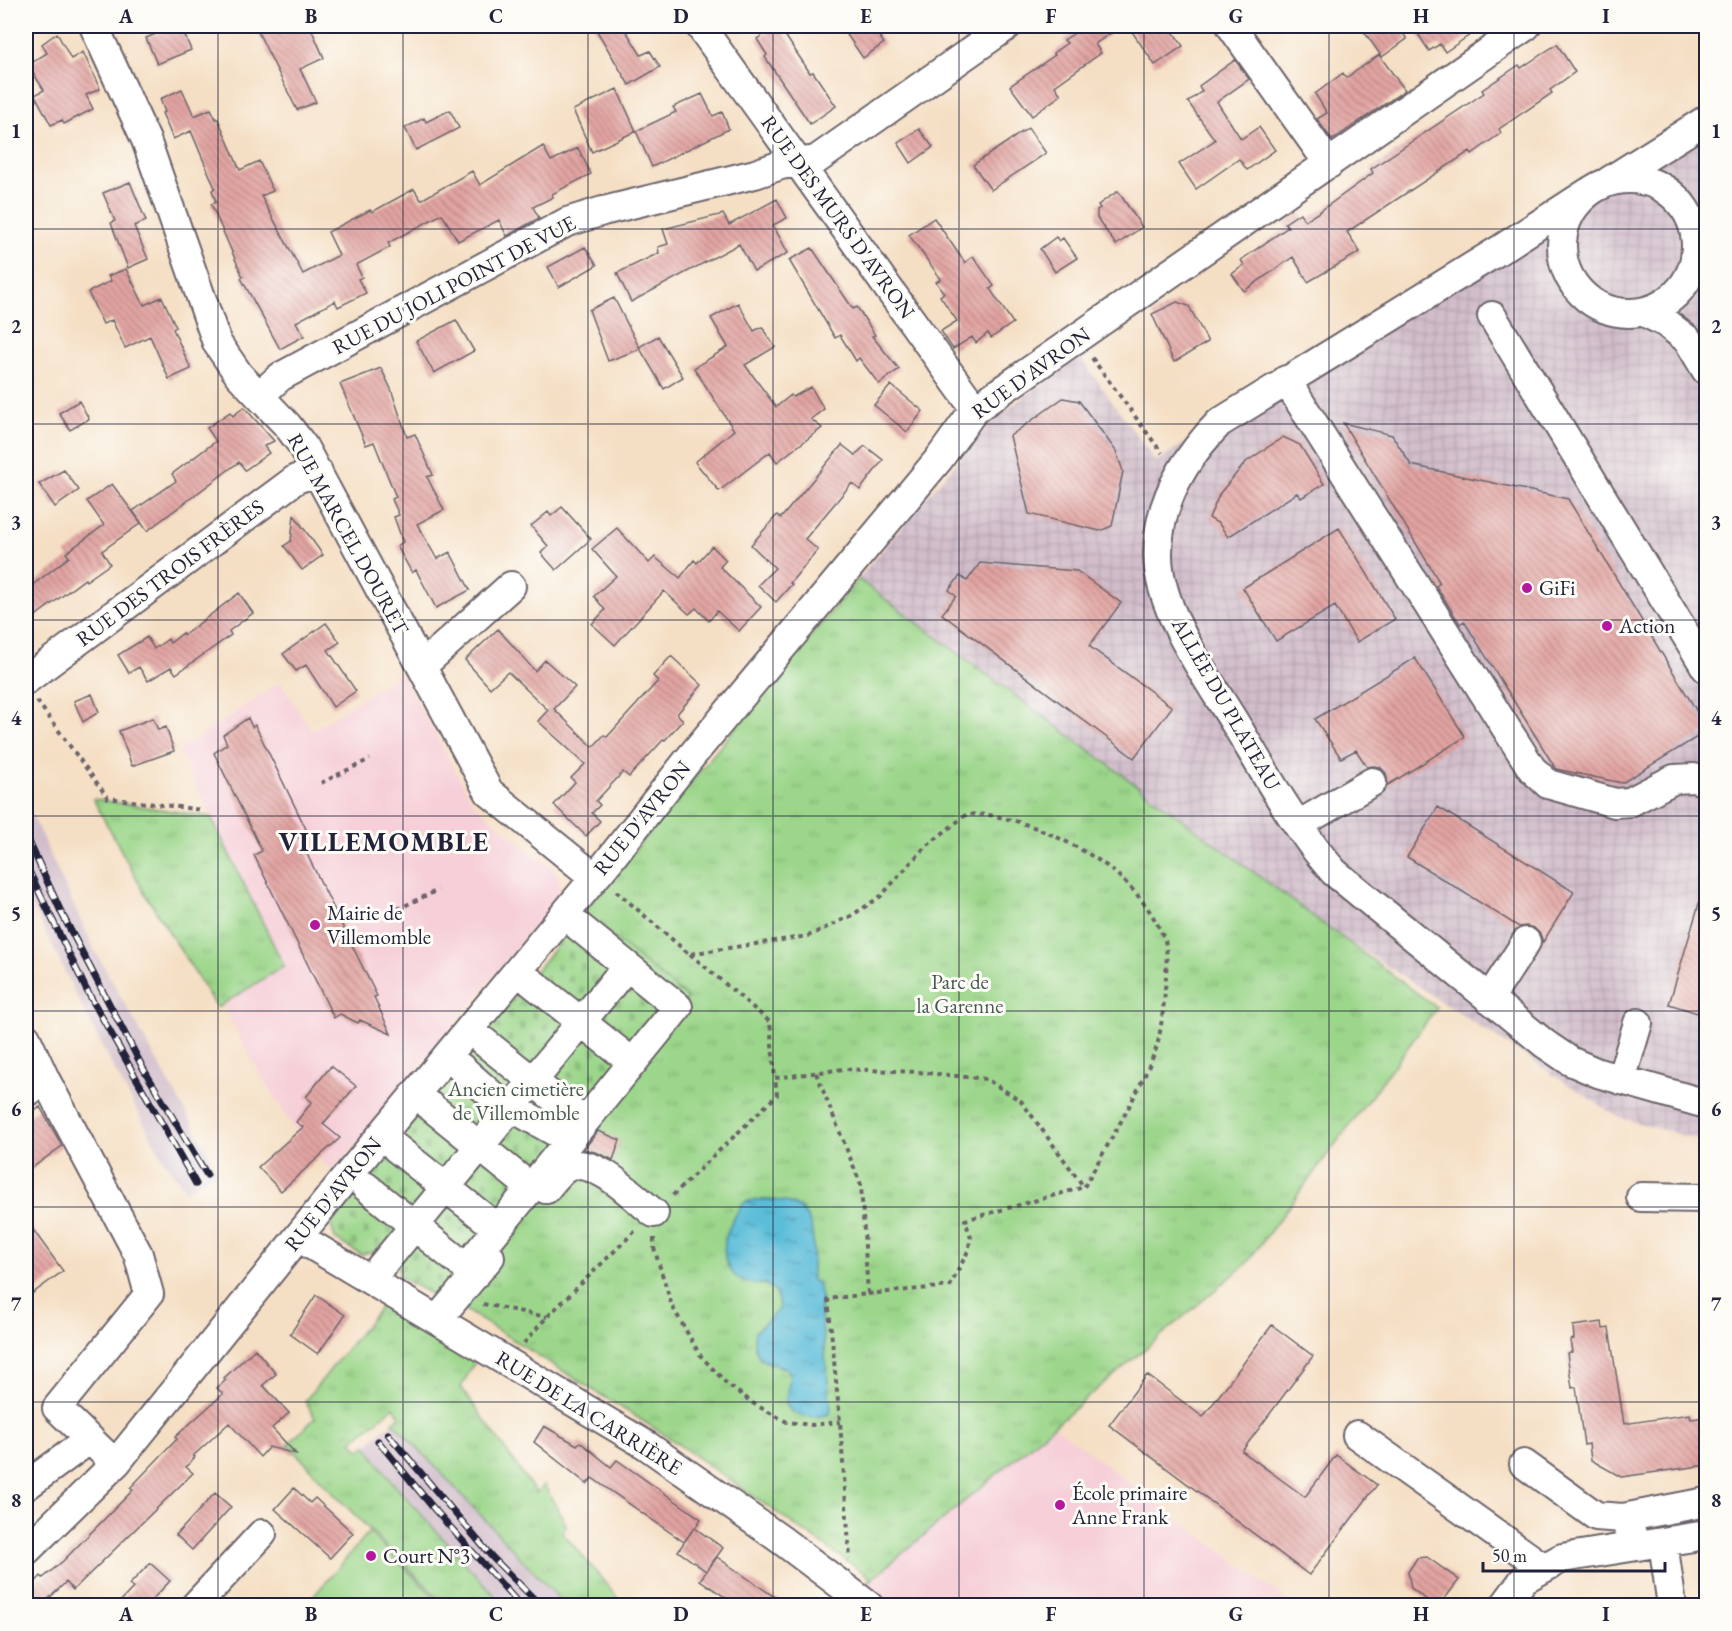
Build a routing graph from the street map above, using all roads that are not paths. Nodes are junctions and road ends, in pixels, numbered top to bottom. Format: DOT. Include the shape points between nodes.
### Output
graph roads {
  1 [pos="94,26"];
  2 [pos="700,26"];
  3 [pos="1232,26"];
  4 [pos="1526,26"];
  5 [pos="992,29"];
  6 [pos="1707,120"];
  7 [pos="799,163"];
  8 [pos="1329,164"];
  9 [pos="1599,187"];
  10 [pos="1501,249"];
  11 [pos="1566,270"];
  12 [pos="1686,281"];
  13 [pos="1644,312"];
  14 [pos="1492,316"];
  15 [pos="1688,340"];
  16 [pos="1707,370"];
  17 [pos="1286,380"];
  18 [pos="259,396"];
  19 [pos="975,409"];
  20 [pos="318,472"];
  21 [pos="511,586"];
  22 [pos="422,666"];
  23 [pos="1707,668"];
  24 [pos="30,689"];
  25 [pos="1372,782"];
  26 [pos="1707,782"];
  27 [pos="1298,825"];
  28 [pos="595,876"];
  29 [pos="1526,942"];
  30 [pos="627,966"];
  31 [pos="531,982"];
  32 [pos="1489,999"];
  33 [pos="581,1022"];
  34 [pos="1638,1023"];
  35 [pos="26,1038"];
  36 [pos="483,1041"];
  37 [pos="632,1062"];
  38 [pos="460,1067"];
  39 [pos="1621,1080"];
  40 [pos="533,1081"];
  41 [pos="35,1086"];
  42 [pos="1707,1104"];
  43 [pos="430,1106"];
  44 [pos="512,1108"];
  45 [pos="577,1131"];
  46 [pos="480,1147"];
  47 [pos="396,1148"];
  48 [pos="364,1186"];
  49 [pos="530,1187"];
  50 [pos="446,1188"];
  51 [pos="1641,1197"];
  52 [pos="1707,1198"];
  53 [pos="654,1213"];
  54 [pos="334,1224"];
  55 [pos="414,1226"];
  56 [pos="497,1228"];
  57 [pos="298,1237"];
  58 [pos="370,1280"];
  59 [pos="437,1320"];
  60 [pos="1357,1435"];
  61 [pos="90,1439"];
  62 [pos="117,1462"];
  63 [pos="1524,1464"];
  64 [pos="26,1486"];
  65 [pos="1707,1502"];
  66 [pos="1623,1518"];
  67 [pos="262,1534"];
  68 [pos="1707,1534"];
  69 [pos="1651,1544"];
  70 [pos="26,1551"];
  71 [pos="1544,1568"];
  72 [pos="195,1605"];
  73 [pos="869,1605"];
  74 [pos="1504,1605"];
  75 [pos="1672,1605"];
  1 -- 18 [label="street, RUE MARCEL DOURET" via="146,140 217,343"];
  2 -- 7 [label="street, RUE DES MURS D'AVRON"];
  3 -- 8 [label="street"];
  4 -- 8 [label="street, RUE D'AVRON"];
  5 -- 7 [label="street, RUE DU JOLI POINT DE VUE" via="816,160"];
  6 -- 9 [label="street, ALLÉE DU PLATEAU"];
  7 -- 18 [label="street, RUE DU JOLI POINT DE VUE" via="567,222 280,377"];
  7 -- 19 [label="street, RUE DES MURS D'AVRON"];
  8 -- 19 [label="street, RUE D'AVRON"];
  9 -- 10 [label="street, ALLÉE DU PLATEAU"];
  9 -- 11 [label="street" via="1573,208 1564,229"];
  9 -- 12 [label="street" via="1632,178 1654,184 1674,196 1688,214 1696,236 1695,260"];
  10 -- 11 [label="street" via="1526,247 1550,255"];
  10 -- 17 [label="street, ALLÉE DU PLATEAU"];
  11 -- 13 [label="street" via="1591,301 1610,310"];
  12 -- 13 [label="street" via="1675,297"];
  12 -- 15 [label="street" via="1683,308"];
  13 -- 15 [label="street"];
  14 -- 23 [label="street"];
  15 -- 16 [label="street"];
  17 -- 26 [label="street" via="1532,769 1548,784 1615,802 1630,802 1674,779"];
  17 -- 27 [label="street, ALLÉE DU PLATEAU" via="1218,423 1199,443 1178,475 1161,522 1158,557 1165,594 1180,632"];
  18 -- 20 [label="street, RUE MARCEL DOURET" via="287,425"];
  19 -- 28 [label="street, RUE D'AVRON" via="939,459"];
  20 -- 22 [label="street, RUE MARCEL DOURET"];
  20 -- 24 [label="street, RUE DES TROIS FRÈRES" via="296,478"];
  21 -- 22 [label="street"];
  22 -- 28 [label="street, RUE MARCEL DOURET" via="489,792"];
  25 -- 27 [label="street"];
  27 -- 32 [label="street, ALLÉE DU PLATEAU" via="1334,872"];
  28 -- 57 [label="street, RUE D'AVRON"];
  29 -- 32 [label="street"];
  30 -- 31 [label="street" via="575,929"];
  30 -- 33 [label="street"];
  30 -- 37 [label="street" via="678,1007"];
  31 -- 33 [label="street"];
  31 -- 36 [label="street"];
  32 -- 39 [label="street, ALLÉE DU PLATEAU" via="1570,1061"];
  33 -- 37 [label="street"];
  33 -- 40 [label="street"];
  34 -- 39 [label="street"];
  35 -- 41 [label="street"];
  36 -- 38 [label="street"];
  36 -- 40 [label="street"];
  37 -- 45 [label="street"];
  38 -- 43 [label="street"];
  38 -- 44 [label="street"];
  39 -- 42 [label="street, ALLÉE DU PLATEAU"];
  40 -- 44 [label="street"];
  40 -- 45 [label="street"];
  41 -- 61 [label="street" via="138,1254 148,1294 57,1408"];
  43 -- 46 [label="street"];
  43 -- 47 [label="street"];
  44 -- 45 [label="street"];
  44 -- 46 [label="street"];
  45 -- 49 [label="street"];
  46 -- 49 [label="street"];
  46 -- 50 [label="street"];
  47 -- 48 [label="street"];
  47 -- 50 [label="street"];
  48 -- 54 [label="street"];
  48 -- 55 [label="street"];
  49 -- 56 [label="street"];
  50 -- 55 [label="street"];
  50 -- 56 [label="street"];
  51 -- 52 [label="street"];
  53 -- 59 [label="street" via="596,1168 582,1164 567,1167"];
  55 -- 56 [label="street" via="464,1266 468,1266"];
  55 -- 58 [label="street"];
  57 -- 58 [label="street, RUE DE LA CARRIÈRE"];
  57 -- 62 [label="street, RUE D'AVRON"];
  58 -- 59 [label="street, RUE DE LA CARRIÈRE"];
  59 -- 73 [label="street, RUE DE LA CARRIÈRE" via="646,1445"];
  60 -- 71 [label="street"];
  61 -- 62 [label="street"];
  61 -- 64 [label="street"];
  62 -- 70 [label="street, RUE D'AVRON"];
  63 -- 66 [label="street" via="1596,1516"];
  65 -- 66 [label="street"];
  66 -- 69 [label="street"];
  67 -- 72 [label="street"];
  68 -- 69 [label="street"];
  69 -- 71 [label="street" via="1562,1557"];
  69 -- 75 [label="street"];
  71 -- 74 [label="street" via="1524,1579"];
}
